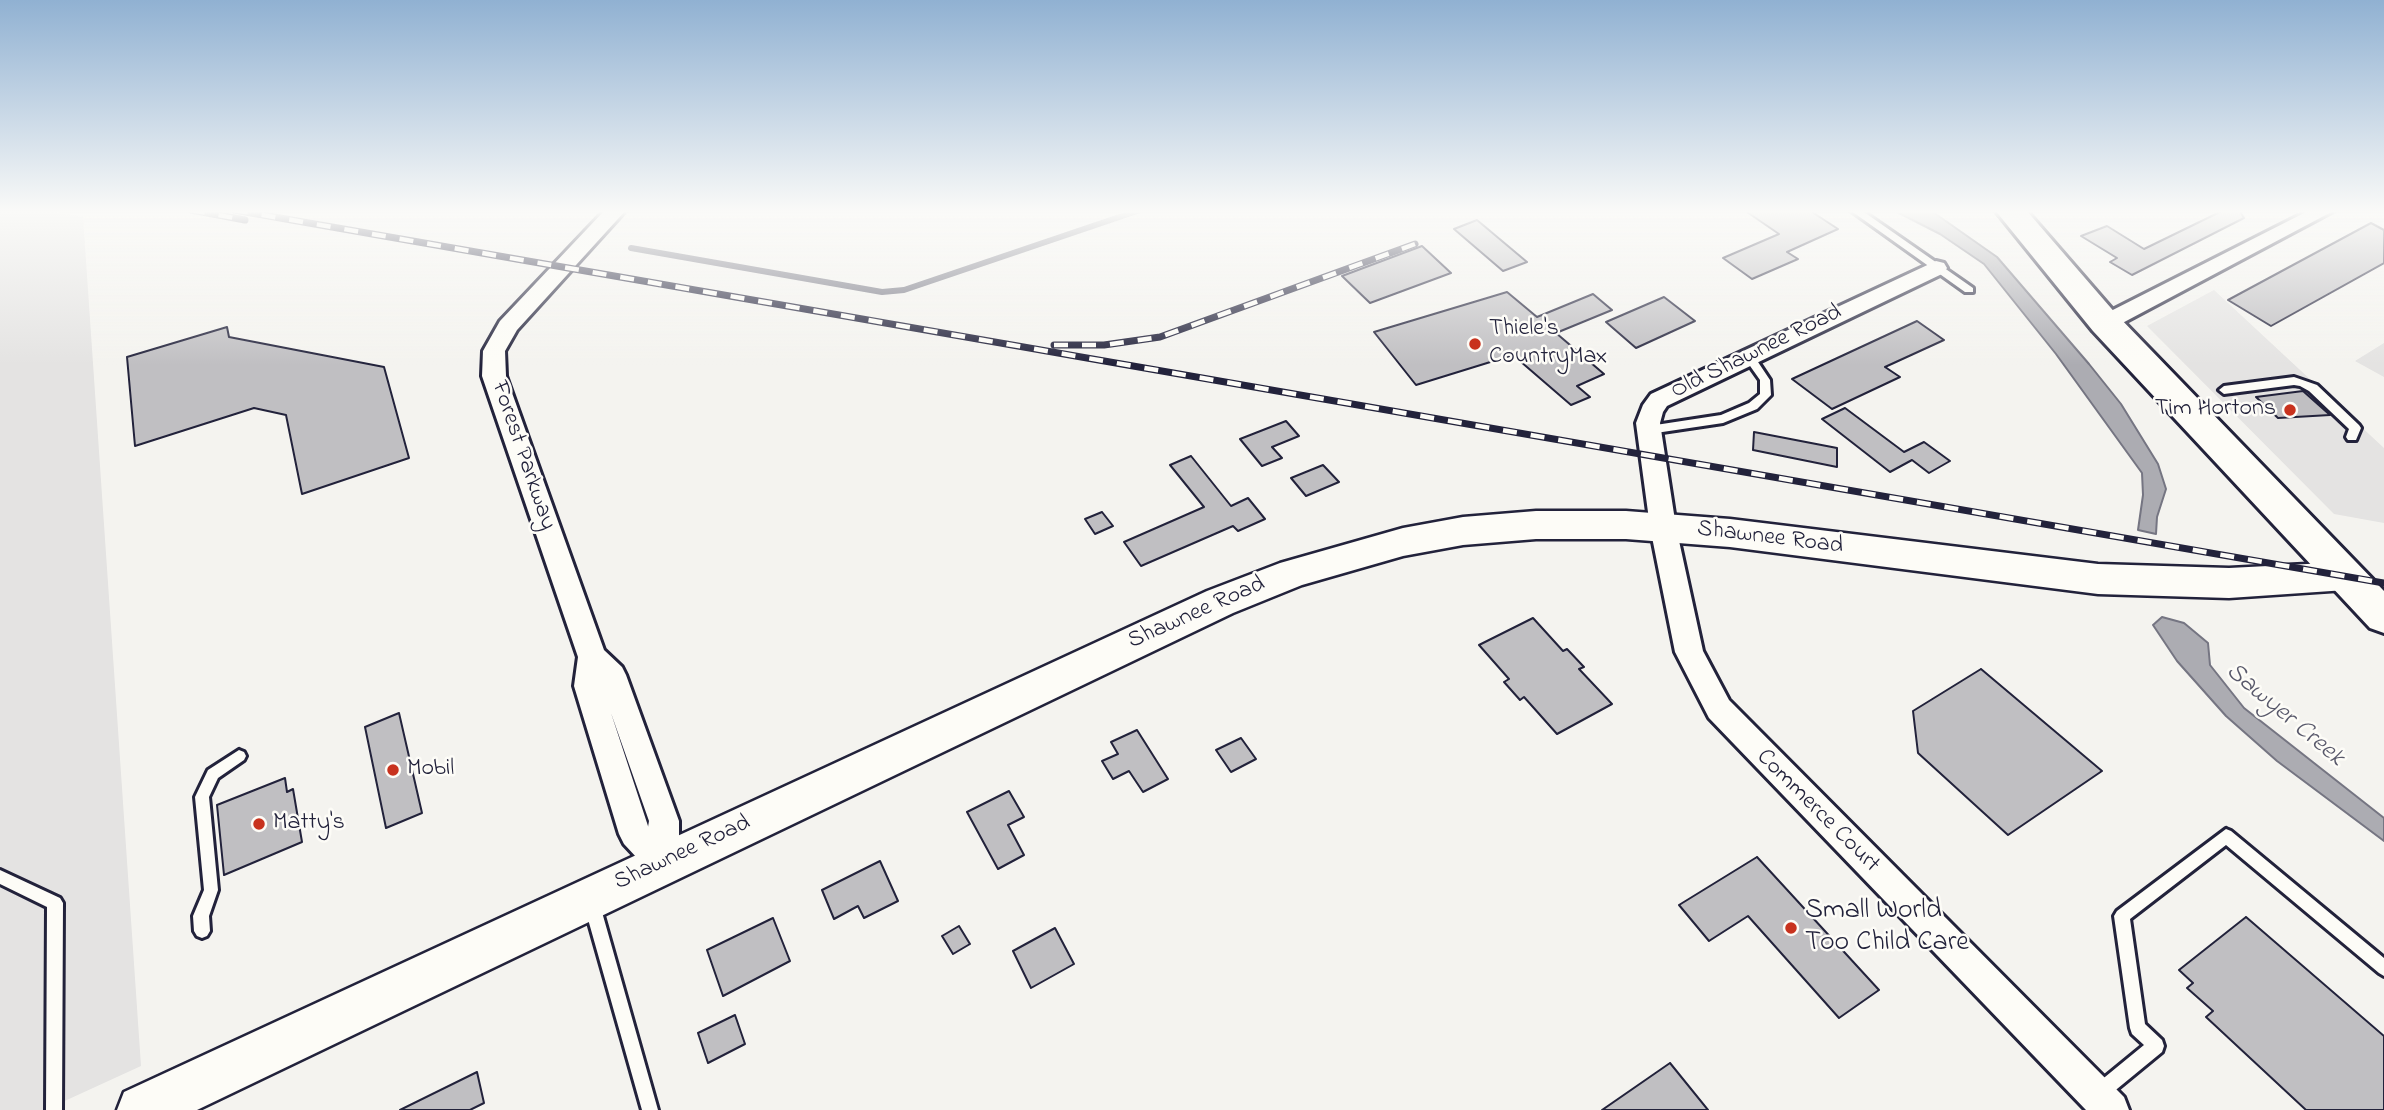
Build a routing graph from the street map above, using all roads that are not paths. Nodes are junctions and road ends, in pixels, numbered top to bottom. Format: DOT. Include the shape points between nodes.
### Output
graph roads {
  1 [pos="568,262"];
  2 [pos="1927,262"];
  3 [pos="2054,262"];
  4 [pos="2224,262"];
  5 [pos="1936,268"];
  6 [pos="1969,290"];
  7 [pos="2105,323"];
  8 [pos="1748,356"];
  9 [pos="2224,390"];
  10 [pos="1648,430"];
  11 [pos="2352,437"];
  12 [pos="1663,527"];
  13 [pos="2384,575"];
  14 [pos="2346,576"];
  15 [pos="2384,617"];
  16 [pos="592,657"];
  17 [pos="239,756"];
  18 [pos="663,864"];
  19 [pos="0,877"];
  20 [pos="590,898"];
  21 [pos="202,931"];
  22 [pos="2384,968"];
  23 [pos="2104,1102"];
  24 [pos="54,1110"];
  25 [pos="142,1110"];
  26 [pos="650,1110"];
  1 -- 16 [label="street, Forest Parkway" via="508,326 493,362 494,376"];
  2 -- 5 [label="lane"];
  3 -- 7 [label="main road"];
  4 -- 7 [label="street"];
  5 -- 6 [label="lane"];
  5 -- 8 [label="street, Old Shawnee Road"];
  7 -- 14 [label="main road"];
  8 -- 10 [label="street, Old Shawnee Road" via="1659,400 1651,411"];
  8 -- 10 [label="lane" via="1765,380 1766,395 1753,406 1723,419"];
  9 -- 11 [label="lane" via="2303,383 2356,428"];
  10 -- 12 [label="street"];
  12 -- 14 [label="main road, Shawnee Road" via="2098,579 2229,583"];
  12 -- 18 [label="main road, Shawnee Road" via="1593,524 1463,531 1293,573 1068,672"];
  12 -- 23 [label="street, Commerce Court" via="1689,652 1718,709"];
  13 -- 14 [label="main road"];
  14 -- 15 [label="main road"];
  16 -- 18 [label="street, Forest Parkway" via="588,686 635,834"];
  17 -- 21 [label="lane" via="214,774 202,797 211,890 201,916"];
  18 -- 20 [label="main road, Shawnee Road"];
  19 -- 24 [label="lane" via="55,903"];
  20 -- 25 [label="main road, Shawnee Road"];
  20 -- 26 [label="lane"];
  22 -- 23 [label="lane" via="2226,836 2123,916 2138,1028 2157,1046"];
}
